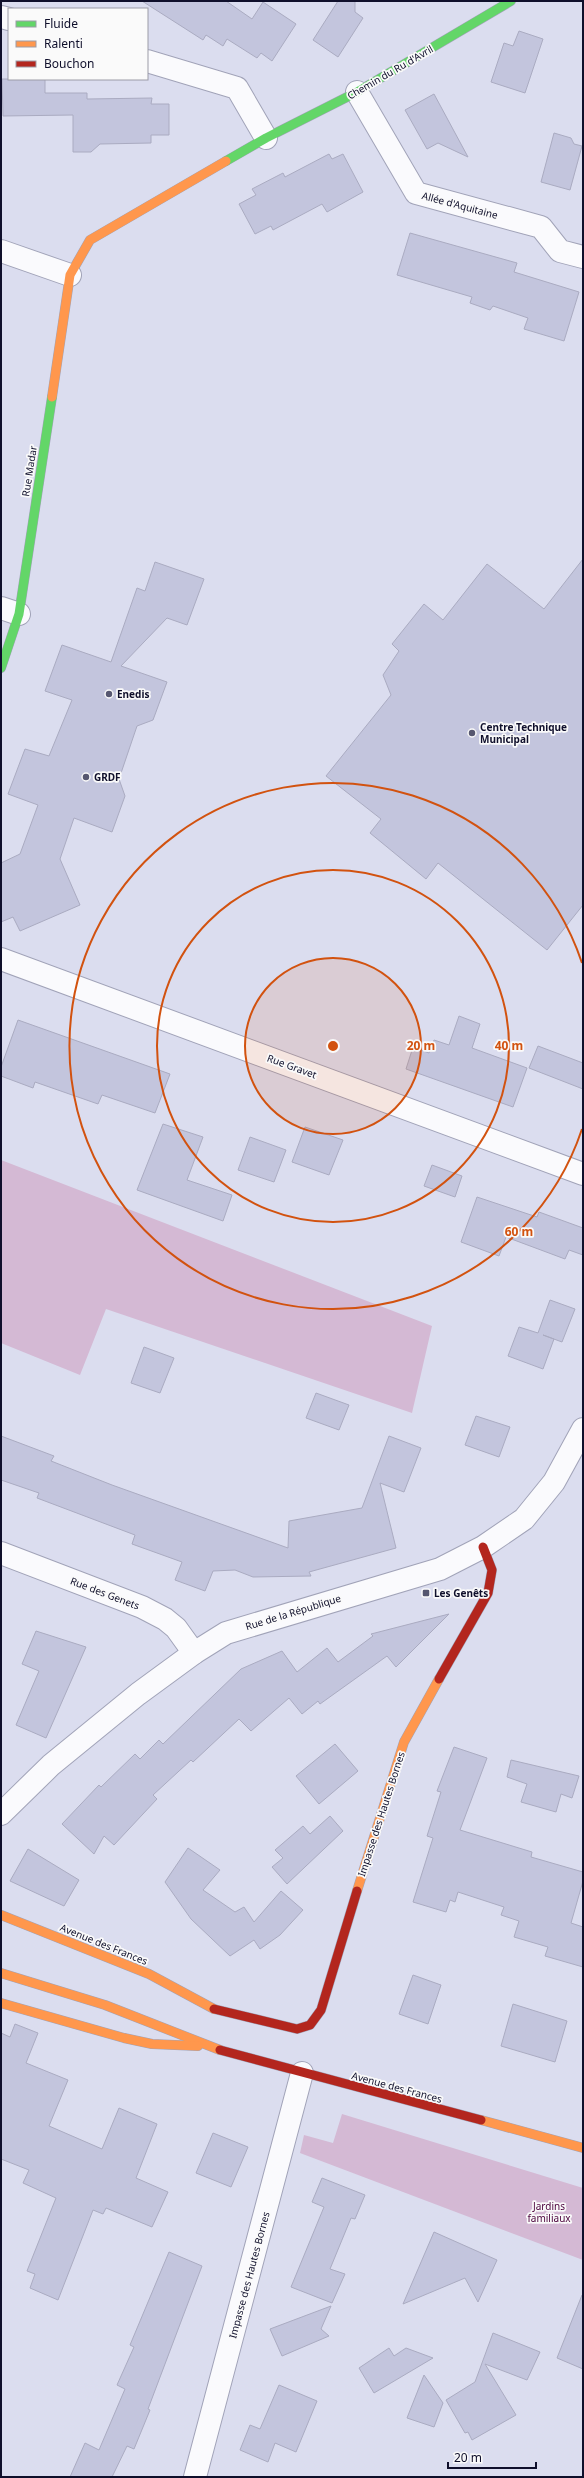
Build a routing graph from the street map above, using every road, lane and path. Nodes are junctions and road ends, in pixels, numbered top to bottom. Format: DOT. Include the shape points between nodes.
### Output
graph roads {
  1 [pos="511,1"];
  2 [pos="148,61"];
  3 [pos="357,92"];
  4 [pos="266,138"];
  5 [pos="1,251"];
  6 [pos="583,257"];
  7 [pos="70,275"];
  8 [pos="10,611"];
  9 [pos="1,668"];
  10 [pos="1,959"];
  11 [pos="583,1174"];
  12 [pos="583,1429"];
  13 [pos="483,1548"];
  14 [pos="1,1553"];
  15 [pos="194,1653"];
  16 [pos="1,1814"];
  17 [pos="1,1915"];
  18 [pos="1,1973"];
  19 [pos="1,2003"];
  20 [pos="310,2025"];
  21 [pos="206,2046"];
  22 [pos="302,2073"];
  23 [pos="583,2148"];
  24 [pos="194,2477"];
  1 -- 3 [label="street, Chemin du Ru d'Avril"];
  2 -- 4 [label="street" via="237,88"];
  3 -- 4 [label="street, Chemin du Ru d'Avril"];
  3 -- 6 [label="street, Allée d'Aquitaine" via="416,193 541,227 560,252"];
  4 -- 7 [label="street, Chemin du Ru d'Avril" via="90,240"];
  5 -- 7 [label="street"];
  7 -- 8 [label="street, Rue Madar"];
  8 -- 9 [label="street, Rue Madar"];
  10 -- 11 [label="street, Rue Gravet"];
  12 -- 13 [label="street, Rue de la République" via="554,1482 524,1519"];
  13 -- 15 [label="street, Rue de la République" via="440,1569 226,1634"];
  13 -- 20 [label="street, Impasse des Hautes Bornes" via="492,1566 493,1577 488,1593 404,1742 388,1786 321,2010"];
  14 -- 15 [label="street, Rue des Genets" via="153,1613 176,1628"];
  15 -- 16 [label="street, Rue de la République" via="138,1694 51,1765"];
  17 -- 20 [label="street, Avenue des Frances" via="149,1974 214,2009 280,2027 297,2029"];
  18 -- 21 [label="street, Avenue des Frances" via="101,2001"];
  19 -- 21 [label="street, Avenue des Frances" via="152,2044"];
  21 -- 22 [label="street, Avenue des Frances"];
  22 -- 23 [label="street, Avenue des Frances"];
  22 -- 24 [label="street, Impasse des Hautes Bornes"];
}
